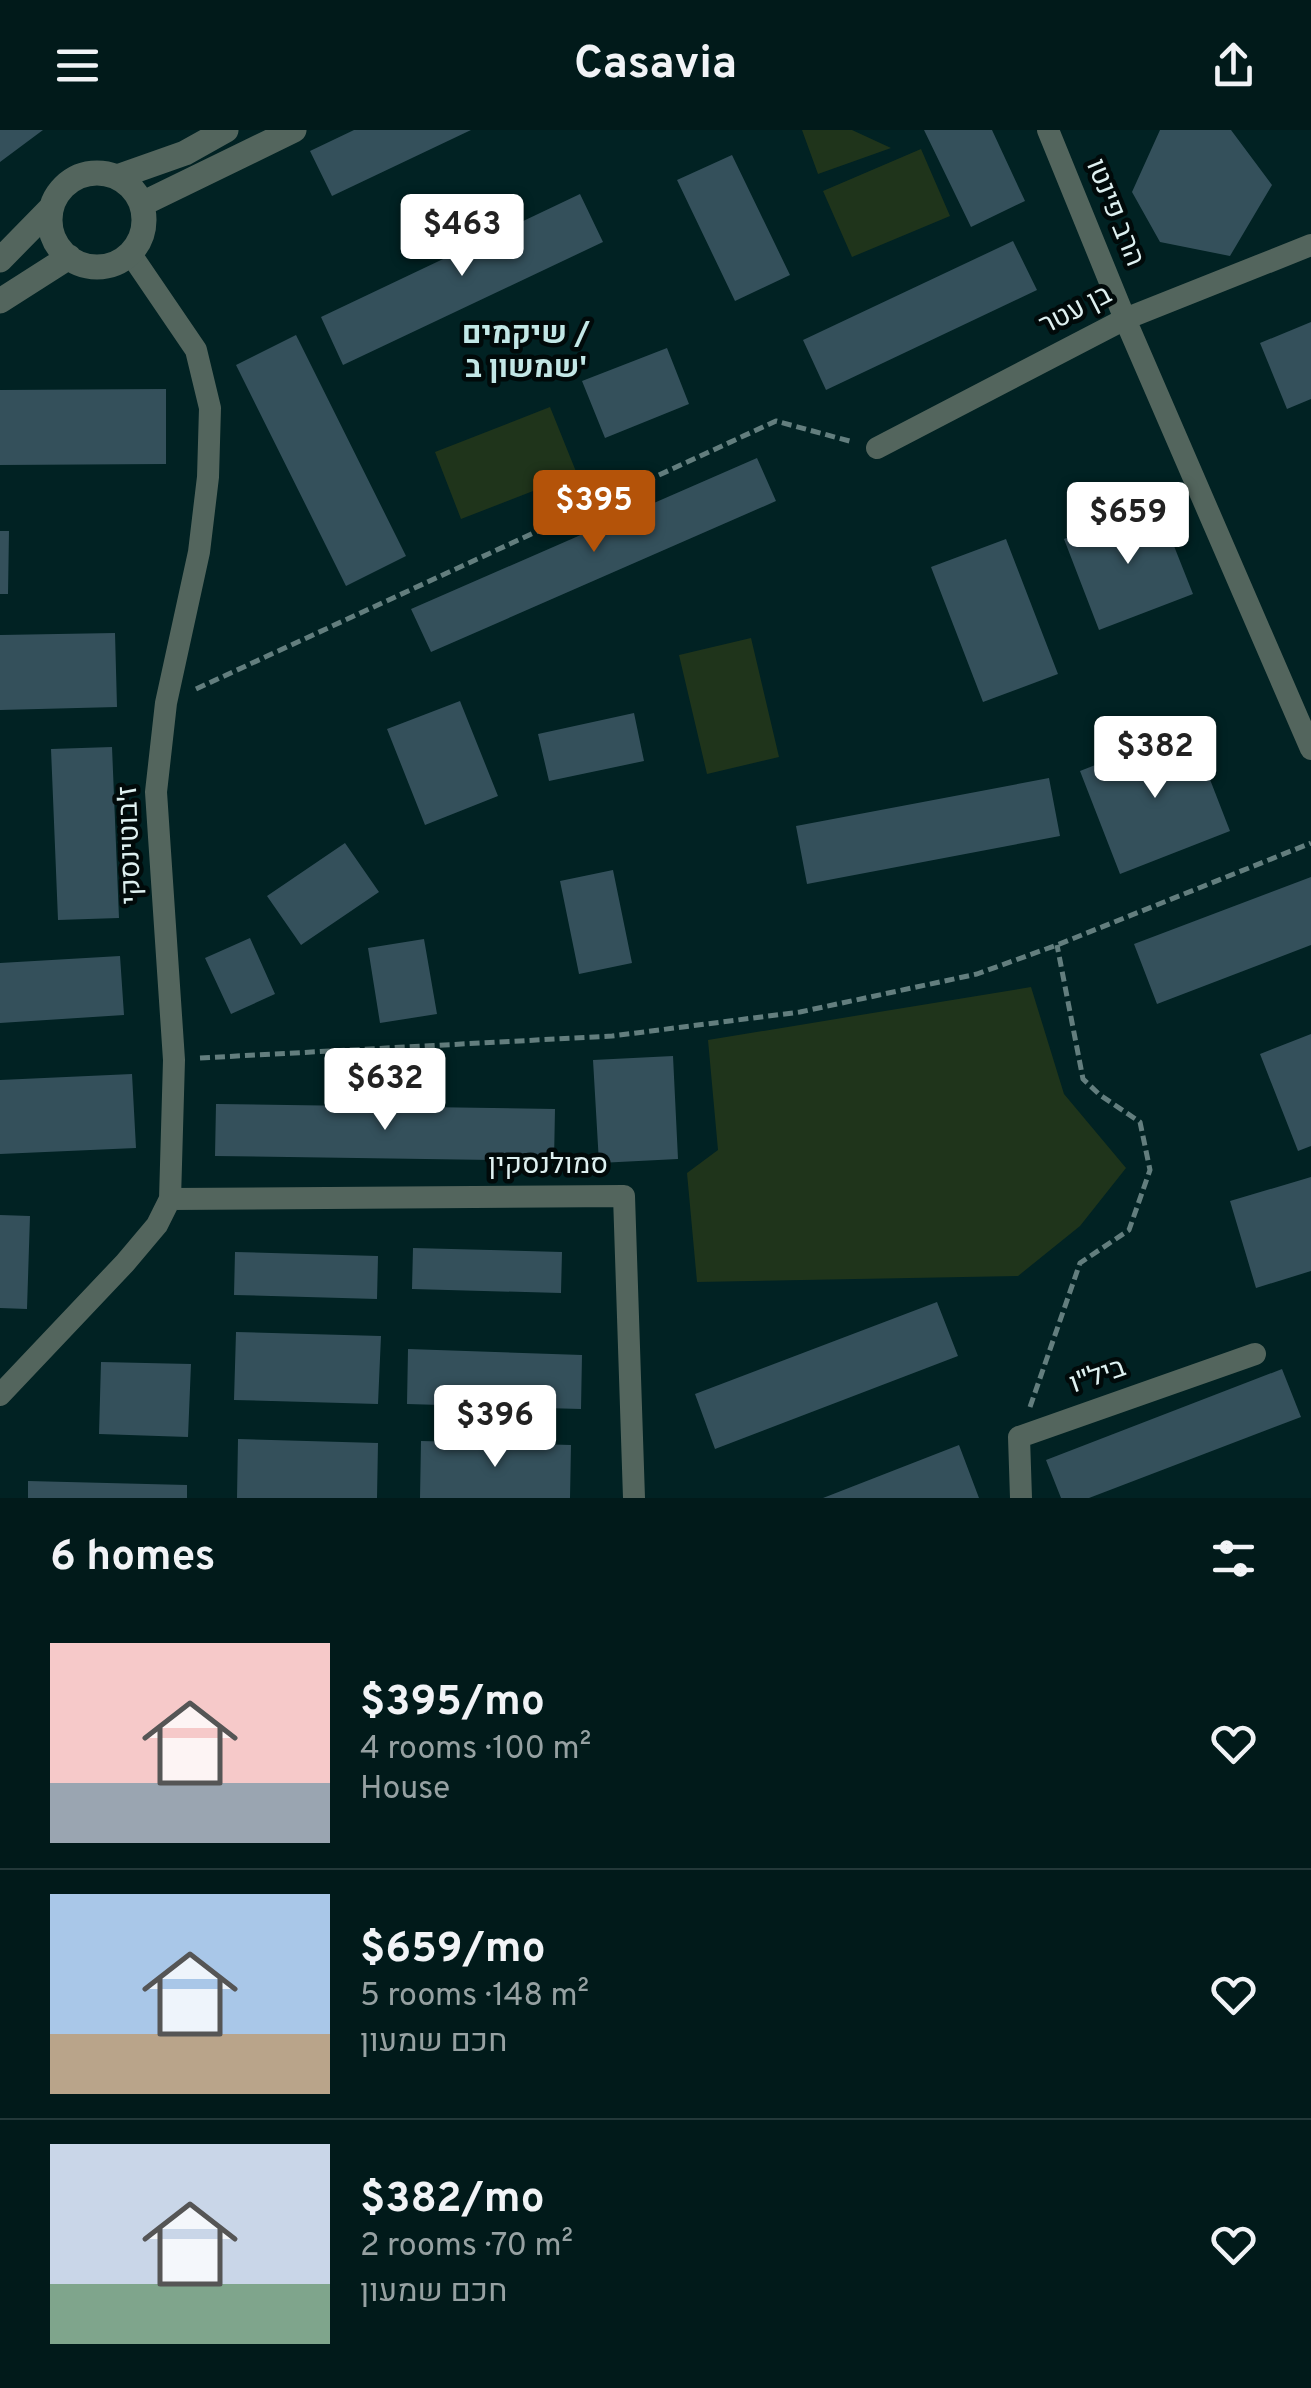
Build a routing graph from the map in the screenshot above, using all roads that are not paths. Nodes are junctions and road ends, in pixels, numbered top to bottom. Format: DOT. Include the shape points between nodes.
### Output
graph roads {
  1 [pos="226,130"];
  2 [pos="294,130"];
  3 [pos="1048,130"];
  4 [pos="117,176"];
  5 [pos="142,204"];
  6 [pos="52,208"];
  7 [pos="1311,245"];
  8 [pos="130,254"];
  9 [pos="69,257"];
  10 [pos="0,260"];
  11 [pos="0,301"];
  12 [pos="1124,319"];
  13 [pos="877,448"];
  14 [pos="1311,749"];
  15 [pos="170,1199"];
  16 [pos="1256,1354"];
  17 [pos="0,1395"];
  18 [pos="634,1498"];
  19 [pos="1021,1498"];
  1 -- 4 [label="street" via="185,153"];
  2 -- 5 [label="street"];
  3 -- 12 [label="street, הרב פינטו"];
  4 -- 5 [label="street"];
  4 -- 6 [label="street" via="76,177"];
  5 -- 8 [label="street" via="144,230"];
  6 -- 9 [label="street" via="53,235"];
  6 -- 10 [label="street"];
  7 -- 12 [label="street, בן עטר"];
  8 -- 9 [label="street" via="107,266"];
  8 -- 15 [label="street, ז'בוטינסקי" via="196,350 210,408 199,552 166,703 156,792 174,1060"];
  9 -- 11 [label="street"];
  12 -- 13 [label="street, בן עטר"];
  12 -- 14 [label="street, הרב פינטו"];
  15 -- 17 [label="street" via="157,1226"];
  15 -- 18 [label="street, סמולנסקין" via="624,1196"];
  16 -- 19 [label="street, ביל\"ו" via="1019,1437"];
}
